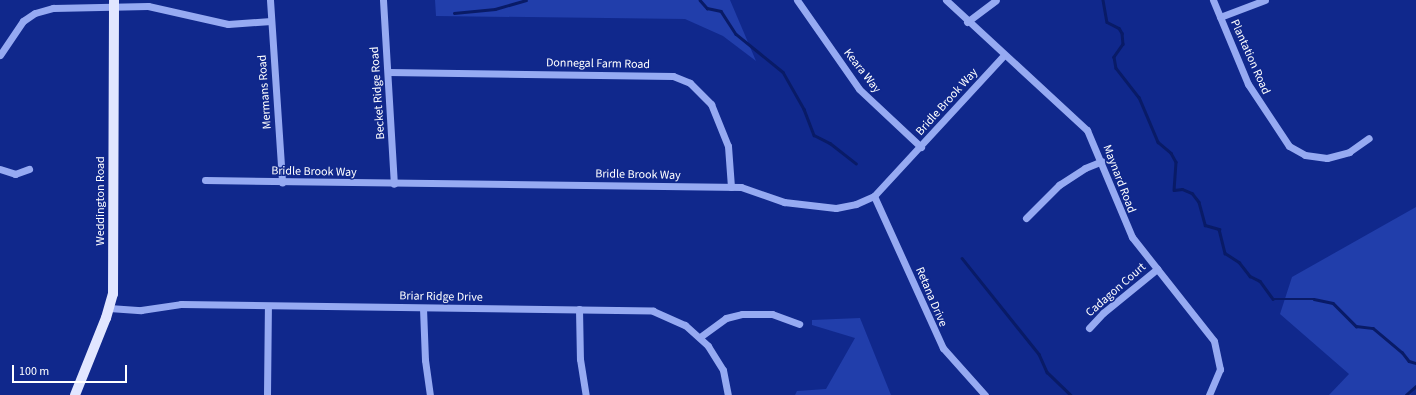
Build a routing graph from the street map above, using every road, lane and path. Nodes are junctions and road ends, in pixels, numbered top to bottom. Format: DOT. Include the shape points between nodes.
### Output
graph roads {
  1 [pos="52,0"];
  2 [pos="270,0"];
  3 [pos="383,0"];
  4 [pos="797,0"];
  5 [pos="946,0"];
  6 [pos="996,0"];
  7 [pos="1213,0"];
  8 [pos="1265,0"];
  9 [pos="114,4"];
  10 [pos="53,8"];
  11 [pos="1220,17"];
  12 [pos="271,21"];
  13 [pos="967,22"];
  14 [pos="0,55"];
  15 [pos="1004,55"];
  16 [pos="388,72"];
  17 [pos="1369,138"];
  18 [pos="921,147"];
  19 [pos="1102,161"];
  20 [pos="0,169"];
  21 [pos="29,169"];
  22 [pos="204,180"];
  23 [pos="282,183"];
  24 [pos="394,184"];
  25 [pos="731,187"];
  26 [pos="874,196"];
  27 [pos="1026,218"];
  28 [pos="1157,269"];
  29 [pos="268,306"];
  30 [pos="110,308"];
  31 [pos="424,308"];
  32 [pos="579,309"];
  33 [pos="799,324"];
  34 [pos="1089,328"];
  35 [pos="700,337"];
  36 [pos="75,395"];
  37 [pos="266,395"];
  38 [pos="430,395"];
  39 [pos="586,395"];
  40 [pos="728,395"];
  41 [pos="985,395"];
  42 [pos="1209,395"];
  1 -- 10 [label="street"];
  2 -- 12 [label="street, Mermans Road"];
  3 -- 16 [label="street, Becket Ridge Road"];
  4 -- 18 [label="street, Keara Way" via="859,89"];
  5 -- 13 [label="street, Maynard Road"];
  6 -- 13 [label="street"];
  7 -- 11 [label="street, Plantation Road"];
  8 -- 11 [label="street"];
  9 -- 10 [label="street"];
  9 -- 12 [label="street" via="148,6 228,24"];
  9 -- 30 [label="main road, Weddington Road" via="114,222 113,294"];
  10 -- 14 [label="street" via="36,13 23,21"];
  11 -- 17 [label="street, Plantation Road" via="1248,84 1289,146 1305,155 1326,158 1349,152"];
  12 -- 23 [label="street, Mermans Road"];
  13 -- 15 [label="street, Maynard Road"];
  15 -- 18 [label="street, Bridle Brook Way"];
  15 -- 19 [label="street, Maynard Road" via="1087,130"];
  16 -- 24 [label="street, Becket Ridge Road"];
  16 -- 25 [label="street, Donnegal Farm Road" via="673,76 690,83 711,104 728,146"];
  18 -- 26 [label="street, Bridle Brook Way"];
  19 -- 27 [label="street" via="1085,168 1059,185"];
  19 -- 28 [label="street, Maynard Road" via="1124,222"];
  20 -- 21 [label="street" via="14,174"];
  22 -- 23 [label="street, Bridle Brook Way"];
  23 -- 24 [label="street, Bridle Brook Way"];
  24 -- 25 [label="street, Bridle Brook Way"];
  25 -- 26 [label="street, Bridle Brook Way" via="741,187 784,202 815,207 836,208 856,204"];
  26 -- 41 [label="street, Retana Drive" via="942,348"];
  28 -- 34 [label="street, Cadagon Court" via="1103,313"];
  28 -- 42 [label="street, Maynard Road" via="1214,341 1220,369"];
  29 -- 30 [label="street, Briar Ridge Drive" via="181,304 141,310"];
  29 -- 31 [label="street, Briar Ridge Drive"];
  29 -- 37 [label="street"];
  30 -- 36 [label="main road, Weddington Road"];
  31 -- 32 [label="street, Briar Ridge Drive"];
  31 -- 38 [label="street" via="425,360"];
  32 -- 35 [label="street, Briar Ridge Drive" via="653,311 685,325"];
  32 -- 39 [label="street" via="580,359"];
  33 -- 35 [label="street" via="772,314 742,314 726,318"];
  35 -- 40 [label="street, Briar Ridge Drive" via="723,370"];
}
